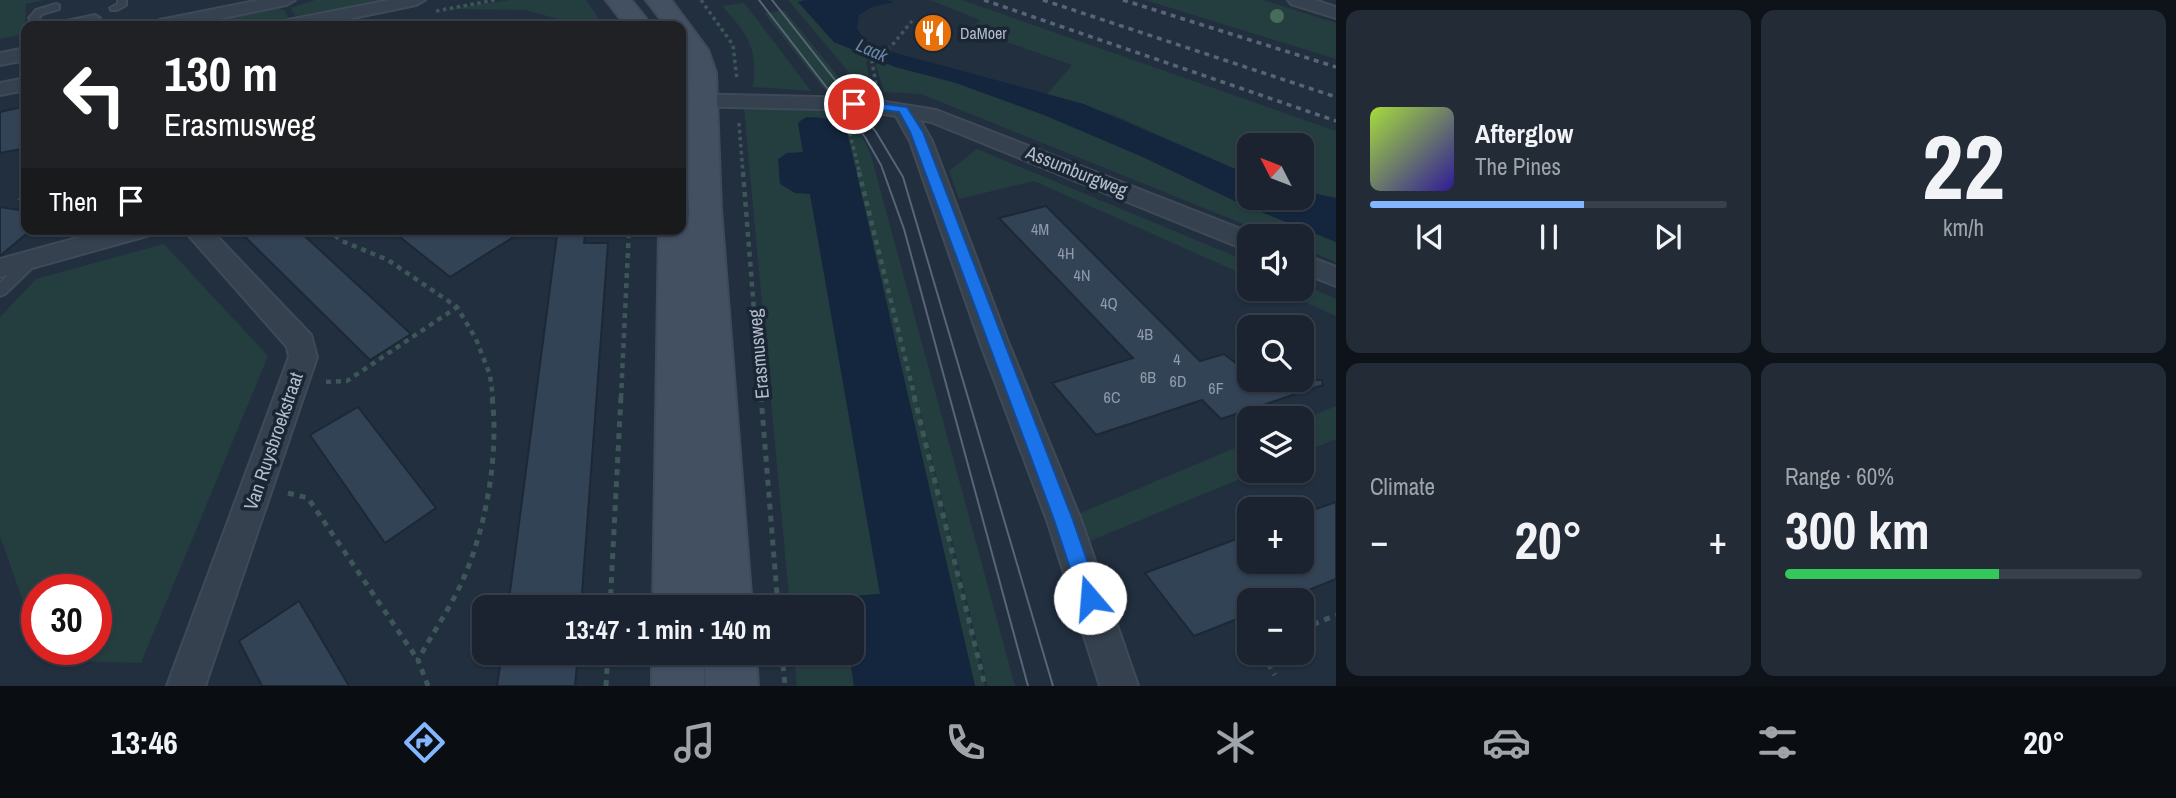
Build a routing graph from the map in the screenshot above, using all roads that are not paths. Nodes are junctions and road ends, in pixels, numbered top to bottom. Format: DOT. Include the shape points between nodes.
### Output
graph roads {
  1 [pos="122,0"];
  2 [pos="286,0"];
  3 [pos="416,0"];
  4 [pos="618,0"];
  5 [pos="658,0"];
  6 [pos="1297,0"];
  7 [pos="56,7"];
  8 [pos="114,8"];
  9 [pos="1336,13"];
  10 [pos="95,18"];
  11 [pos="36,21"];
  12 [pos="79,21"];
  13 [pos="184,21"];
  14 [pos="319,21"];
  15 [pos="635,21"];
  16 [pos="674,21"];
  17 [pos="686,39"];
  18 [pos="21,55"];
  19 [pos="0,59"];
  20 [pos="21,85"];
  21 [pos="0,89"];
  22 [pos="707,101"];
  23 [pos="903,109"];
  24 [pos="687,216"];
  25 [pos="119,235"];
  26 [pos="201,235"];
  27 [pos="1237,237"];
  28 [pos="34,258"];
  29 [pos="0,268"];
  30 [pos="1314,268"];
  31 [pos="1336,277"];
  32 [pos="0,291"];
  33 [pos="678,595"];
  34 [pos="726,595"];
  35 [pos="678,665"];
  36 [pos="731,665"];
  37 [pos="186,686"];
  38 [pos="678,686"];
  39 [pos="732,686"];
  40 [pos="1119,686"];
  1 -- 8 [label="lane" via="122,5"];
  2 -- 13 [label="street"];
  3 -- 14 [label="street"];
  4 -- 15 [label="main road"];
  5 -- 16 [label="main road"];
  6 -- 9 [label="street"];
  7 -- 11 [label="lane" via="39,12"];
  10 -- 12 [label="lane"];
  17 -- 22 [label="main road" via="700,64"];
  18 -- 19 [label="street"];
  20 -- 21 [label="street"];
  22 -- 23 [label="street"];
  22 -- 24 [label="main road"];
  23 -- 27 [label="street, Assumburgweg" via="964,125"];
  23 -- 40 [label="street" via="921,141 1064,520"];
  24 -- 33 [label="main road"];
  24 -- 34 [label="main road"];
  25 -- 28 [label="street"];
  26 -- 37 [label="street, Van Ruysbroekstraat" via="301,343 303,357"];
  28 -- 29 [label="street"];
  28 -- 32 [label="lane"];
  30 -- 31 [label="street"];
  35 -- 38 [label="main road"];
  36 -- 39 [label="main road"];
}
